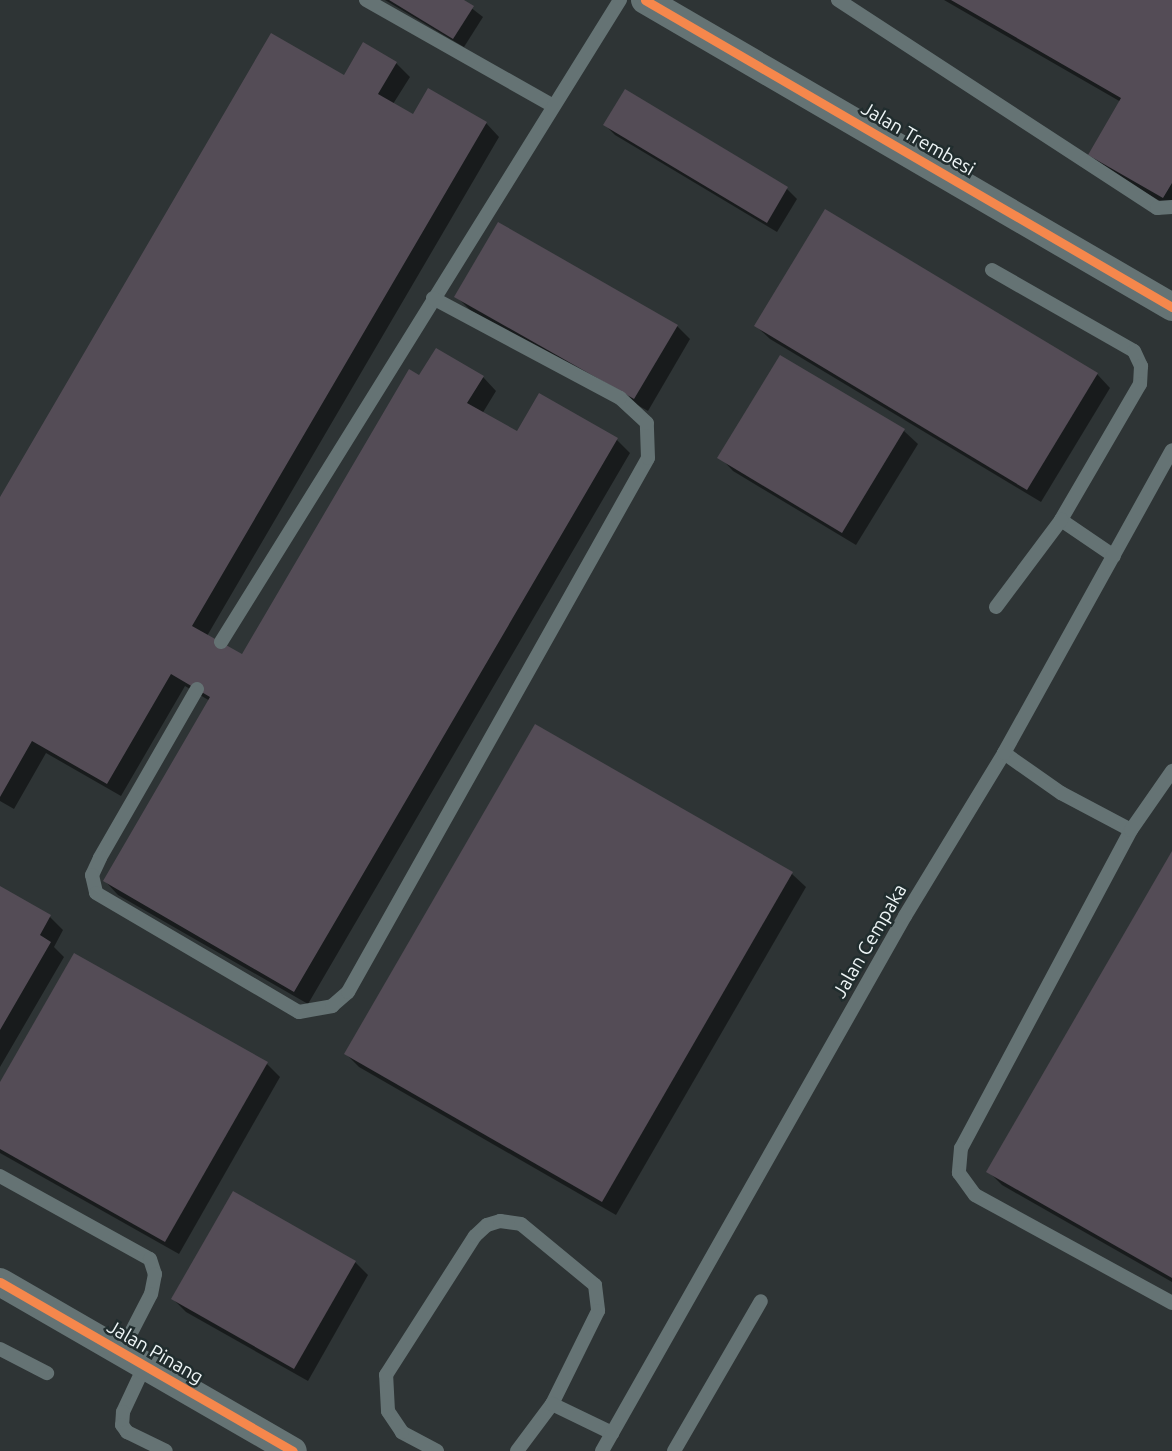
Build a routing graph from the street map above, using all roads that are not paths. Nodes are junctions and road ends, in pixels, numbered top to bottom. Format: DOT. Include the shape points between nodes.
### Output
graph roads {
  1 [pos="366,0"];
  2 [pos="620,0"];
  3 [pos="645,0"];
  4 [pos="838,0"];
  5 [pos="553,106"];
  6 [pos="1172,207"];
  7 [pos="992,270"];
  8 [pos="433,298"];
  9 [pos="1172,307"];
  10 [pos="1172,450"];
  11 [pos="1061,520"];
  12 [pos="1114,556"];
  13 [pos="996,607"];
  14 [pos="221,642"];
  15 [pos="197,689"];
  16 [pos="1004,753"];
  17 [pos="1172,771"];
  18 [pos="1131,830"];
  19 [pos="0,1176"];
  20 [pos="0,1282"];
  21 [pos="761,1301"];
  22 [pos="1172,1303"];
  23 [pos="0,1349"];
  24 [pos="133,1359"];
  25 [pos="47,1373"];
  26 [pos="552,1404"];
  27 [pos="612,1433"];
  28 [pos="166,1451"];
  29 [pos="293,1451"];
  30 [pos="437,1451"];
  31 [pos="517,1451"];
  32 [pos="602,1451"];
  33 [pos="674,1451"];
  1 -- 5 [label="lane"];
  2 -- 5 [label="lane"];
  3 -- 9 [label="street, Jalan Trembesi"];
  4 -- 6 [label="lane" via="1157,208"];
  5 -- 8 [label="lane"];
  7 -- 11 [label="lane" via="1134,351 1141,366 1140,384"];
  8 -- 14 [label="lane"];
  8 -- 15 [label="lane" via="620,398 647,423 648,458 348,992 332,1006 299,1012 96,893 92,875 100,858"];
  10 -- 12 [label="lane, Jalan Cempaka"];
  11 -- 12 [label="lane"];
  11 -- 13 [label="lane"];
  12 -- 16 [label="lane, Jalan Cempaka"];
  16 -- 18 [label="lane" via="1061,793"];
  16 -- 27 [label="lane, Jalan Cempaka" via="905,916"];
  17 -- 18 [label="lane"];
  18 -- 22 [label="lane" via="957,1160 963,1185 975,1195"];
  19 -- 24 [label="lane" via="150,1259 155,1274"];
  20 -- 24 [label="street, Jalan Pinang"];
  21 -- 33 [label="lane"];
  23 -- 25 [label="lane"];
  24 -- 28 [label="lane" via="122,1425"];
  24 -- 29 [label="street, Jalan Pinang"];
  26 -- 27 [label="lane"];
  26 -- 30 [label="lane" via="598,1311 595,1284 521,1224 487,1225 475,1236 386,1375 388,1411 402,1432"];
  26 -- 31 [label="lane"];
  27 -- 32 [label="lane, Jalan Cempaka"];
}
